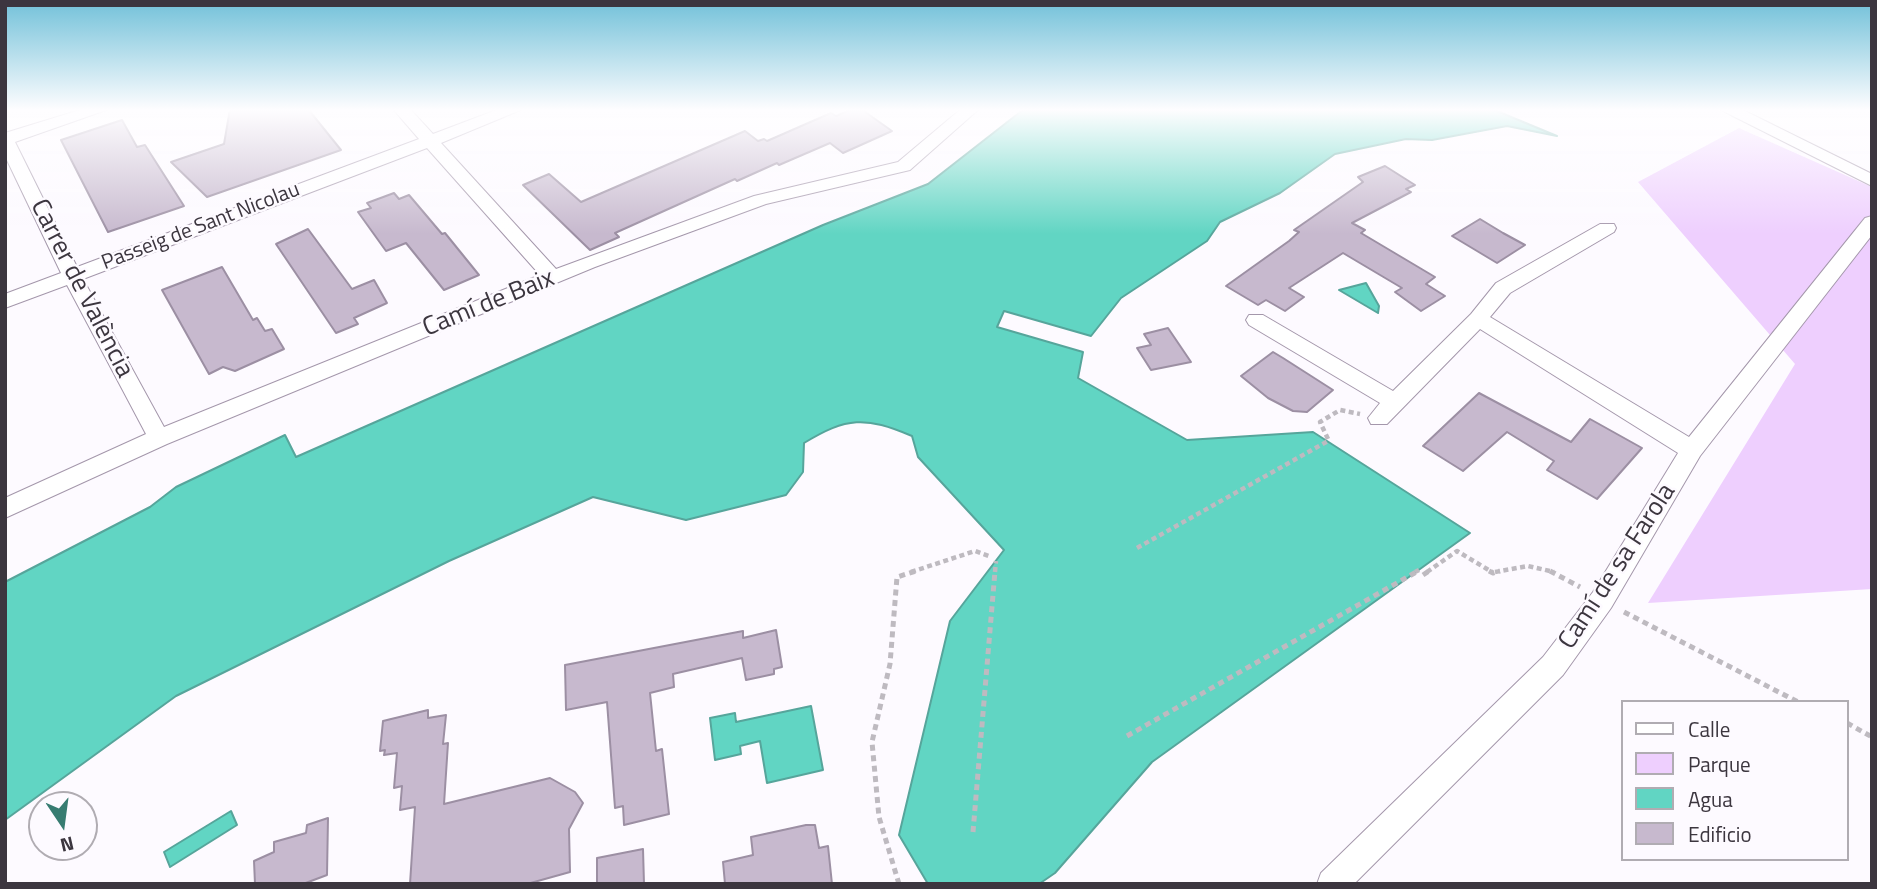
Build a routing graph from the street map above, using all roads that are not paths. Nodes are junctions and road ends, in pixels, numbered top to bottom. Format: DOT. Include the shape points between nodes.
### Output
graph roads {
  1 [pos="11,150"];
  2 [pos="405,150"];
  3 [pos="439,150"];
  4 [pos="922,150"];
  5 [pos="1811,150"];
  6 [pos="1872,181"];
  7 [pos="1872,222"];
  8 [pos="1607,228"];
  9 [pos="72,276"];
  10 [pos="553,278"];
  11 [pos="5,301"];
  12 [pos="1478,319"];
  13 [pos="1256,320"];
  14 [pos="1393,401"];
  15 [pos="1379,418"];
  16 [pos="159,438"];
  17 [pos="1692,450"];
  18 [pos="5,509"];
  19 [pos="1332,884"];
  1 -- 9 [label="street, Carrer de València"];
  2 -- 9 [label="street, Passeig de Sant Nicolau"];
  3 -- 10 [label="street"];
  4 -- 10 [label="street, Camí de Baix" via="904,166 760,200"];
  5 -- 6 [label="street"];
  7 -- 17 [label="street, Camí de sa Farola"];
  8 -- 12 [label="street" via="1503,288"];
  9 -- 11 [label="street, Passeig de Sant Nicolau"];
  9 -- 16 [label="street, Carrer de València"];
  10 -- 16 [label="street, Camí de Baix"];
  12 -- 14 [label="street"];
  12 -- 17 [label="street"];
  13 -- 14 [label="street"];
  14 -- 15 [label="street"];
  16 -- 18 [label="street, Camí de Baix"];
  17 -- 19 [label="street, Camí de sa Farola" via="1602,600 1553,666"];
}
